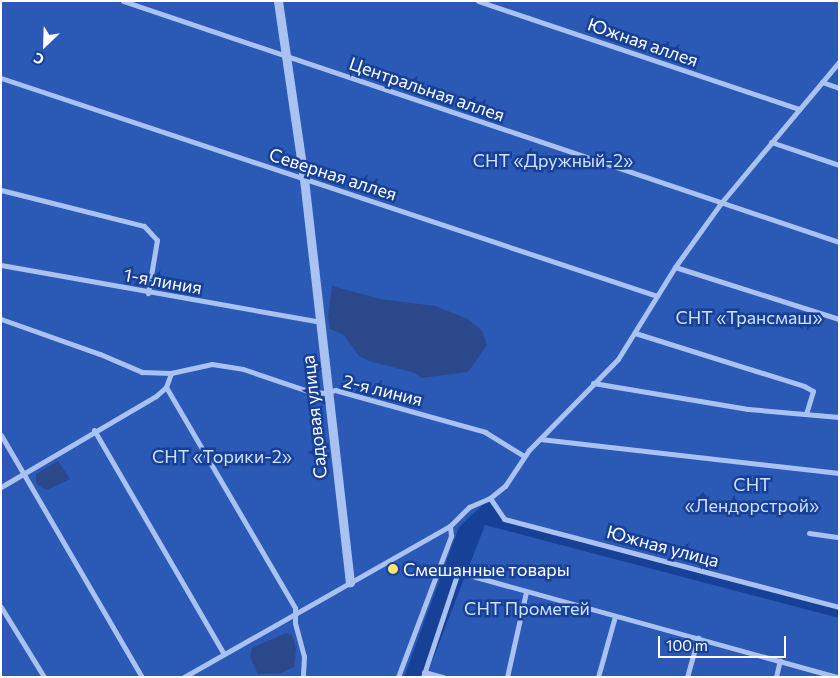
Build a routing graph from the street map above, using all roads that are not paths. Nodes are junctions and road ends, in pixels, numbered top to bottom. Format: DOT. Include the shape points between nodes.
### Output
graph roads {
  1 [pos="123,1"];
  2 [pos="278,1"];
  3 [pos="478,1"];
  4 [pos="285,55"];
  5 [pos="839,62"];
  6 [pos="1,78"];
  7 [pos="822,82"];
  8 [pos="839,88"];
  9 [pos="798,109"];
  10 [pos="771,142"];
  11 [pos="839,165"];
  12 [pos="304,179"];
  13 [pos="1,190"];
  14 [pos="721,203"];
  15 [pos="839,242"];
  16 [pos="1,265"];
  17 [pos="675,267"];
  18 [pos="148,292"];
  19 [pos="657,296"];
  20 [pos="1,319"];
  21 [pos="839,319"];
  22 [pos="321,322"];
  23 [pos="635,333"];
  24 [pos="172,373"];
  25 [pos="593,383"];
  26 [pos="166,387"];
  27 [pos="327,393"];
  28 [pos="806,414"];
  29 [pos="839,417"];
  30 [pos="94,430"];
  31 [pos="1,435"];
  32 [pos="540,439"];
  33 [pos="524,456"];
  34 [pos="839,473"];
  35 [pos="23,474"];
  36 [pos="1,487"];
  37 [pos="490,498"];
  38 [pos="450,526"];
  39 [pos="809,533"];
  40 [pos="839,537"];
  41 [pos="350,582"];
  42 [pos="526,592"];
  43 [pos="1,606"];
  44 [pos="839,607"];
  45 [pos="294,614"];
  46 [pos="615,616"];
  47 [pos="698,638"];
  48 [pos="224,654"];
  49 [pos="780,660"];
  50 [pos="424,674"];
  51 [pos="44,677"];
  52 [pos="142,677"];
  53 [pos="184,677"];
  54 [pos="304,677"];
  55 [pos="398,677"];
  56 [pos="443,677"];
  57 [pos="507,677"];
  58 [pos="598,677"];
  59 [pos="687,677"];
  60 [pos="776,677"];
  61 [pos="837,677"];
  1 -- 4 [label="street, Центральная аллея"];
  2 -- 4 [label="street, Садовая улица"];
  3 -- 9 [label="street, Южная аллея"];
  4 -- 12 [label="street, Садовая улица"];
  4 -- 14 [label="street, Центральная аллея"];
  5 -- 7 [label="street"];
  6 -- 12 [label="street, Северная аллея"];
  7 -- 8 [label="street"];
  7 -- 9 [label="street"];
  9 -- 10 [label="street"];
  10 -- 11 [label="street"];
  10 -- 14 [label="street"];
  12 -- 19 [label="street, Северная аллея"];
  12 -- 22 [label="street, Садовая улица"];
  13 -- 18 [label="street" via="144,226 157,240"];
  14 -- 15 [label="street, Центральная аллея"];
  14 -- 17 [label="street"];
  16 -- 18 [label="street, 1-я линия"];
  17 -- 19 [label="street"];
  17 -- 21 [label="street"];
  18 -- 22 [label="street, 1-я линия"];
  19 -- 23 [label="street"];
  20 -- 24 [label="street, 2-я линия" via="142,372"];
  22 -- 27 [label="street, Садовая улица"];
  23 -- 25 [label="street" via="618,359"];
  23 -- 28 [label="street" via="804,386 813,391"];
  24 -- 26 [label="street"];
  24 -- 27 [label="street, 2-я линия" via="212,364 243,369 312,392"];
  25 -- 28 [label="street" via="748,409"];
  25 -- 32 [label="street"];
  26 -- 30 [label="street" via="156,396"];
  26 -- 45 [label="street" via="295,608"];
  27 -- 33 [label="street, 2-я линия" via="335,390 485,432"];
  27 -- 41 [label="street, Садовая улица"];
  28 -- 29 [label="street"];
  30 -- 35 [label="street"];
  30 -- 48 [label="street"];
  31 -- 35 [label="street"];
  32 -- 33 [label="street"];
  32 -- 34 [label="street"];
  33 -- 37 [label="street" via="506,486"];
  35 -- 36 [label="street"];
  35 -- 52 [label="street"];
  37 -- 38 [label="street" via="469,507"];
  37 -- 44 [label="street, Южная улица" via="504,519"];
  38 -- 41 [label="street"];
  38 -- 55 [label="street" via="450,536"];
  39 -- 40 [label="street"];
  41 -- 45 [label="street"];
  42 -- 46 [label="street"];
  42 -- 50 [label="street" via="458,572"];
  42 -- 57 [label="street"];
  43 -- 51 [label="street"];
  45 -- 48 [label="street"];
  45 -- 54 [label="street" via="304,656"];
  46 -- 47 [label="street"];
  46 -- 58 [label="street"];
  47 -- 49 [label="street"];
  47 -- 59 [label="street"];
  48 -- 53 [label="street"];
  49 -- 60 [label="street"];
  49 -- 61 [label="street"];
  50 -- 56 [label="street"];
}
